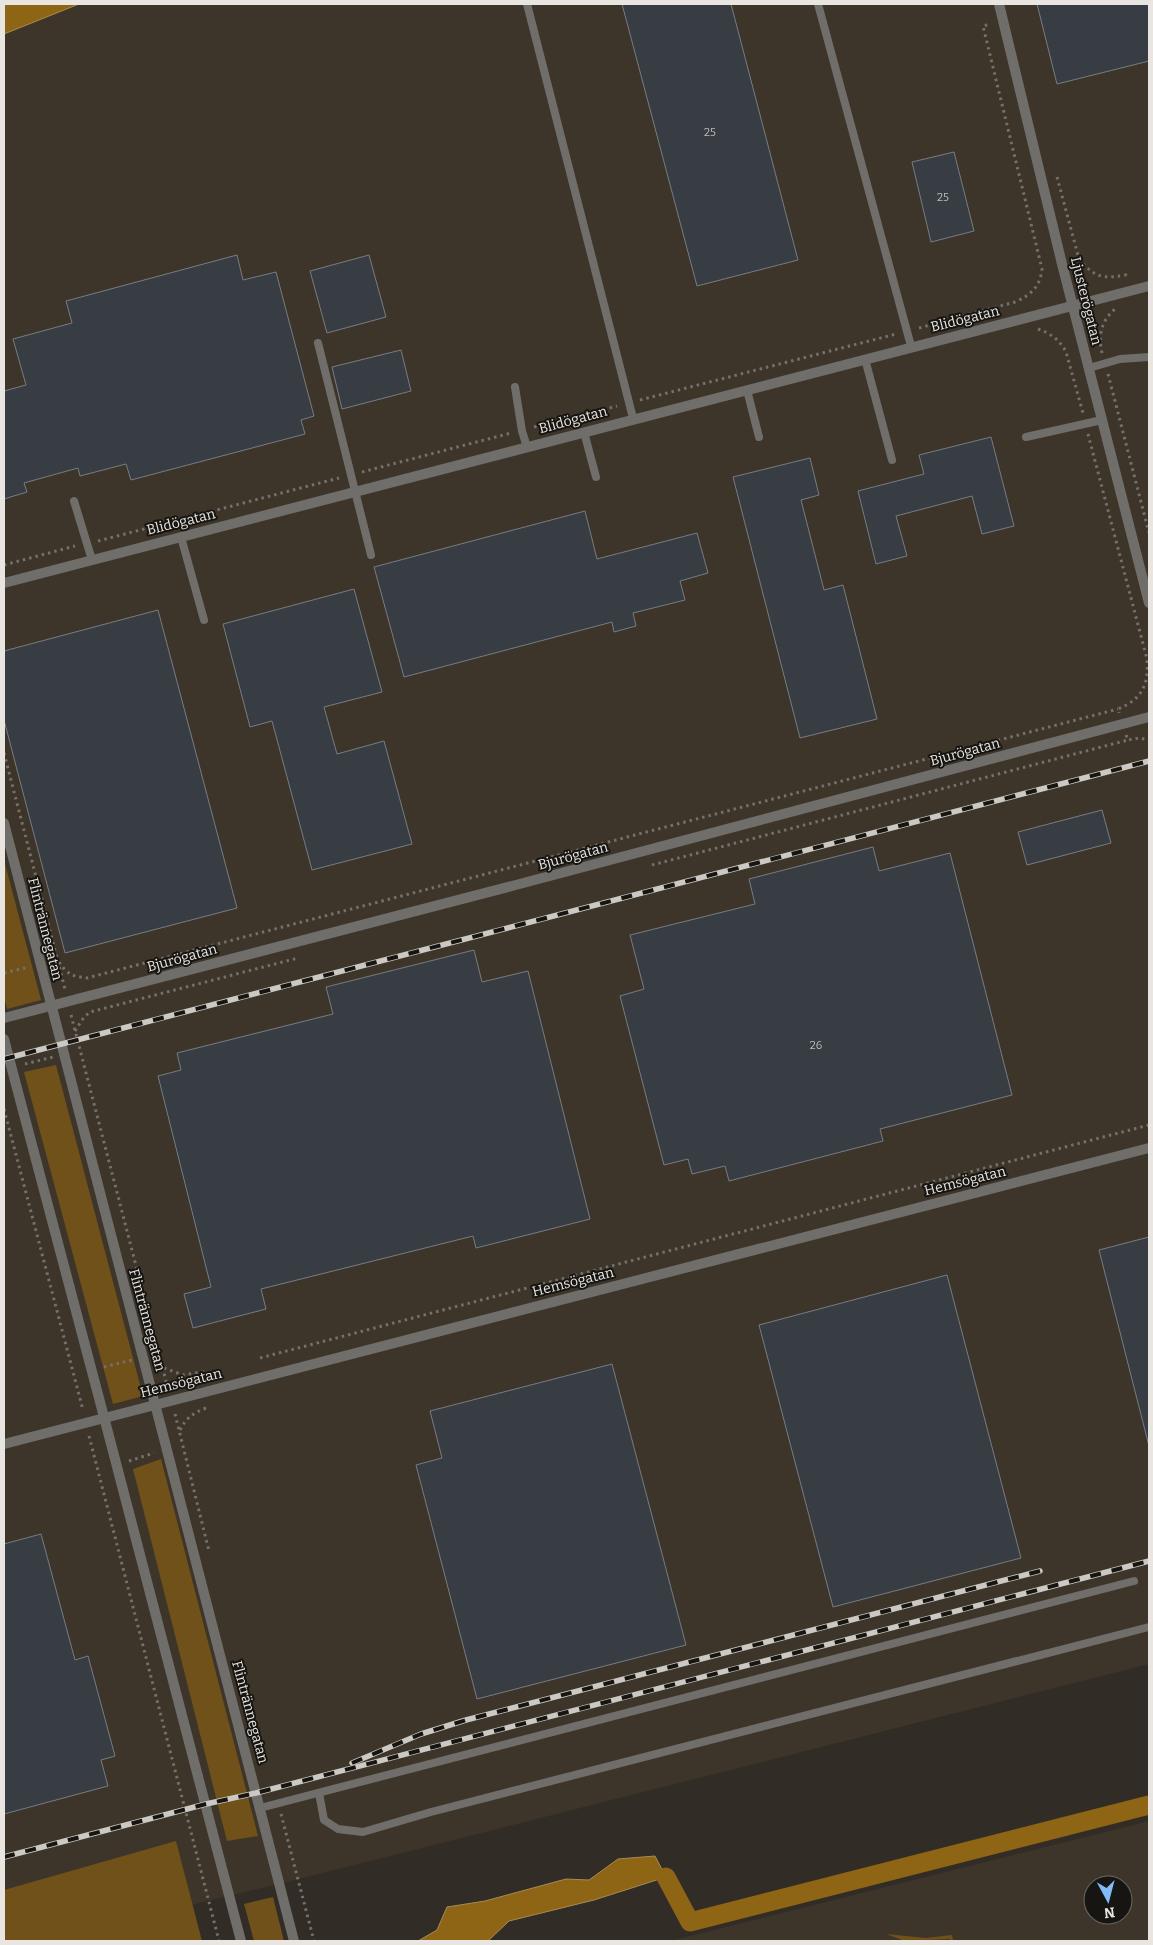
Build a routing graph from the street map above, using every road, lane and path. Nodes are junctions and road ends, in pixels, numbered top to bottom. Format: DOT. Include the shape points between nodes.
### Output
graph roads {
  1 [pos="527,4"];
  2 [pos="818,4"];
  3 [pos="1000,4"];
  4 [pos="1004,21"];
  5 [pos="1056,173"];
  6 [pos="1149,286"];
  7 [pos="1130,291"];
  8 [pos="1073,306"];
  9 [pos="1119,307"];
  10 [pos="1034,329"];
  11 [pos="908,331"];
  12 [pos="318,344"];
  13 [pos="911,346"];
  14 [pos="1149,357"];
  15 [pos="865,359"];
  16 [pos="1105,362"];
  17 [pos="1089,368"];
  18 [pos="515,387"];
  19 [pos="747,390"];
  20 [pos="629,403"];
  21 [pos="633,418"];
  22 [pos="1102,420"];
  23 [pos="1086,425"];
  24 [pos="522,431"];
  25 [pos="584,432"];
  26 [pos="759,437"];
  27 [pos="1026,437"];
  28 [pos="527,447"];
  29 [pos="892,460"];
  30 [pos="350,475"];
  31 [pos="596,477"];
  32 [pos="355,492"];
  33 [pos="74,501"];
  34 [pos="1149,533"];
  35 [pos="181,537"];
  36 [pos="87,543"];
  37 [pos="371,555"];
  38 [pos="92,560"];
  39 [pos="4,565"];
  40 [pos="4,582"];
  41 [pos="1149,603"];
  42 [pos="204,620"];
  43 [pos="1148,659"];
  44 [pos="1118,709"];
  45 [pos="1149,717"];
  46 [pos="1122,724"];
  47 [pos="1149,740"];
  48 [pos="4,753"];
  49 [pos="4,823"];
  50 [pos="57,960"];
  51 [pos="40,964"];
  52 [pos="4,973"];
  53 [pos="68,1002"];
  54 [pos="50,1007"];
  55 [pos="4,1018"];
  56 [pos="4,1039"];
  57 [pos="80,1050"];
  58 [pos="63,1054"];
  59 [pos="11,1068"];
  60 [pos="4,1109"];
  61 [pos="1149,1125"];
  62 [pos="1149,1148"];
  63 [pos="159,1352"];
  64 [pos="143,1357"];
  65 [pos="260,1358"];
  66 [pos="163,1368"];
  67 [pos="92,1370"];
  68 [pos="208,1371"];
  69 [pos="74,1375"];
  70 [pos="171,1400"];
  71 [pos="155,1404"];
  72 [pos="210,1406"];
  73 [pos="104,1417"];
  74 [pos="86,1422"];
  75 [pos="180,1431"];
  76 [pos="4,1444"];
  77 [pos="184,1445"];
  78 [pos="167,1450"];
  79 [pos="116,1464"];
  80 [pos="98,1469"];
  81 [pos="211,1560"];
  82 [pos="1134,1581"];
  83 [pos="1149,1628"];
  84 [pos="319,1793"];
  85 [pos="278,1804"];
  86 [pos="260,1808"];
  87 [pos="219,1941"];
  88 [pos="242,1941"];
  89 [pos="294,1941"];
  90 [pos="314,1941"];
  1 -- 20 [label="lane"];
  2 -- 11 [label="lane"];
  3 -- 4 [label="street, Ljusterögatan"];
  4 -- 8 [label="street, Ljusterögatan"];
  4 -- 11 [label="path" via="983,26 1042,268 1041,278 1028,296 1016,302"];
  5 -- 7 [label="path" via="1079,259 1098,276 1126,275"];
  6 -- 7 [label="street, Blidögatan"];
  7 -- 8 [label="street, Blidögatan"];
  8 -- 13 [label="street, Blidögatan"];
  8 -- 17 [label="street, Ljusterögatan"];
  9 -- 16 [label="path" via="1104,322 1100,334"];
  10 -- 23 [label="path" via="1050,334 1062,343"];
  11 -- 13 [label="lane"];
  11 -- 20 [label="path"];
  12 -- 30 [label="lane"];
  13 -- 15 [label="street, Blidögatan"];
  14 -- 16 [label="lane"];
  15 -- 19 [label="street, Blidögatan"];
  15 -- 29 [label="lane"];
  16 -- 17 [label="lane"];
  16 -- 34 [label="path"];
  17 -- 22 [label="street, Ljusterögatan"];
  18 -- 24 [label="lane"];
  19 -- 21 [label="street, Blidögatan"];
  19 -- 26 [label="lane"];
  20 -- 21 [label="lane"];
  20 -- 24 [label="path"];
  21 -- 25 [label="street, Blidögatan"];
  22 -- 23 [label="lane"];
  22 -- 41 [label="street, Ljusterögatan"];
  23 -- 27 [label="lane"];
  23 -- 43 [label="path"];
  24 -- 28 [label="lane"];
  24 -- 30 [label="path"];
  25 -- 28 [label="street, Blidögatan"];
  25 -- 31 [label="lane"];
  28 -- 32 [label="street, Blidögatan"];
  30 -- 32 [label="lane"];
  30 -- 36 [label="path"];
  32 -- 35 [label="street, Blidögatan"];
  32 -- 37 [label="lane"];
  33 -- 36 [label="lane"];
  35 -- 38 [label="street, Blidögatan"];
  35 -- 42 [label="lane"];
  36 -- 38 [label="lane"];
  36 -- 39 [label="path"];
  38 -- 40 [label="street, Blidögatan"];
  43 -- 44 [label="path" via="1144,689 1136,699"];
  44 -- 46 [label="path"];
  44 -- 50 [label="path" via="87,978 66,972"];
  45 -- 46 [label="street, Bjurögatan"];
  46 -- 47 [label="path" via="1128,740"];
  46 -- 53 [label="street, Bjurögatan"];
  48 -- 50 [label="path"];
  49 -- 51 [label="street, Flintrännegatan"];
  50 -- 51 [label="path"];
  50 -- 53 [label="path"];
  51 -- 52 [label="path"];
  51 -- 54 [label="street, Flintrännegatan"];
  53 -- 54 [label="street, Bjurögatan"];
  53 -- 57 [label="path"];
  54 -- 55 [label="street, Bjurögatan"];
  54 -- 58 [label="street, Flintrännegatan"];
  56 -- 59 [label="street"];
  57 -- 58 [label="path"];
  57 -- 63 [label="path"];
  58 -- 59 [label="path"];
  58 -- 64 [label="street, Flintrännegatan"];
  59 -- 67 [label="street"];
  60 -- 69 [label="path"];
  61 -- 65 [label="path"];
  62 -- 70 [label="street, Hemsögatan"];
  63 -- 64 [label="path"];
  63 -- 66 [label="path"];
  64 -- 67 [label="path"];
  64 -- 71 [label="street, Flintrännegatan"];
  66 -- 68 [label="path" via="183,1375"];
  66 -- 70 [label="path"];
  67 -- 69 [label="path"];
  67 -- 73 [label="street"];
  69 -- 74 [label="path"];
  70 -- 71 [label="street, Hemsögatan"];
  70 -- 75 [label="path"];
  71 -- 73 [label="street, Hemsögatan"];
  71 -- 78 [label="street, Flintrännegatan"];
  72 -- 75 [label="path" via="195,1412"];
  73 -- 74 [label="street, Hemsögatan"];
  73 -- 79 [label="street"];
  74 -- 76 [label="street, Hemsögatan"];
  74 -- 80 [label="path"];
  75 -- 77 [label="path"];
  77 -- 78 [label="path"];
  77 -- 81 [label="path"];
  78 -- 79 [label="path"];
  78 -- 86 [label="street, Flintrännegatan"];
  79 -- 80 [label="path"];
  79 -- 88 [label="street"];
  80 -- 87 [label="path"];
  82 -- 84 [label="lane"];
  83 -- 84 [label="lane" via="363,1832 338,1829 324,1820"];
  84 -- 85 [label="lane"];
  85 -- 86 [label="lane"];
  85 -- 90 [label="path"];
  86 -- 89 [label="street, Flintrännegatan"];
}
